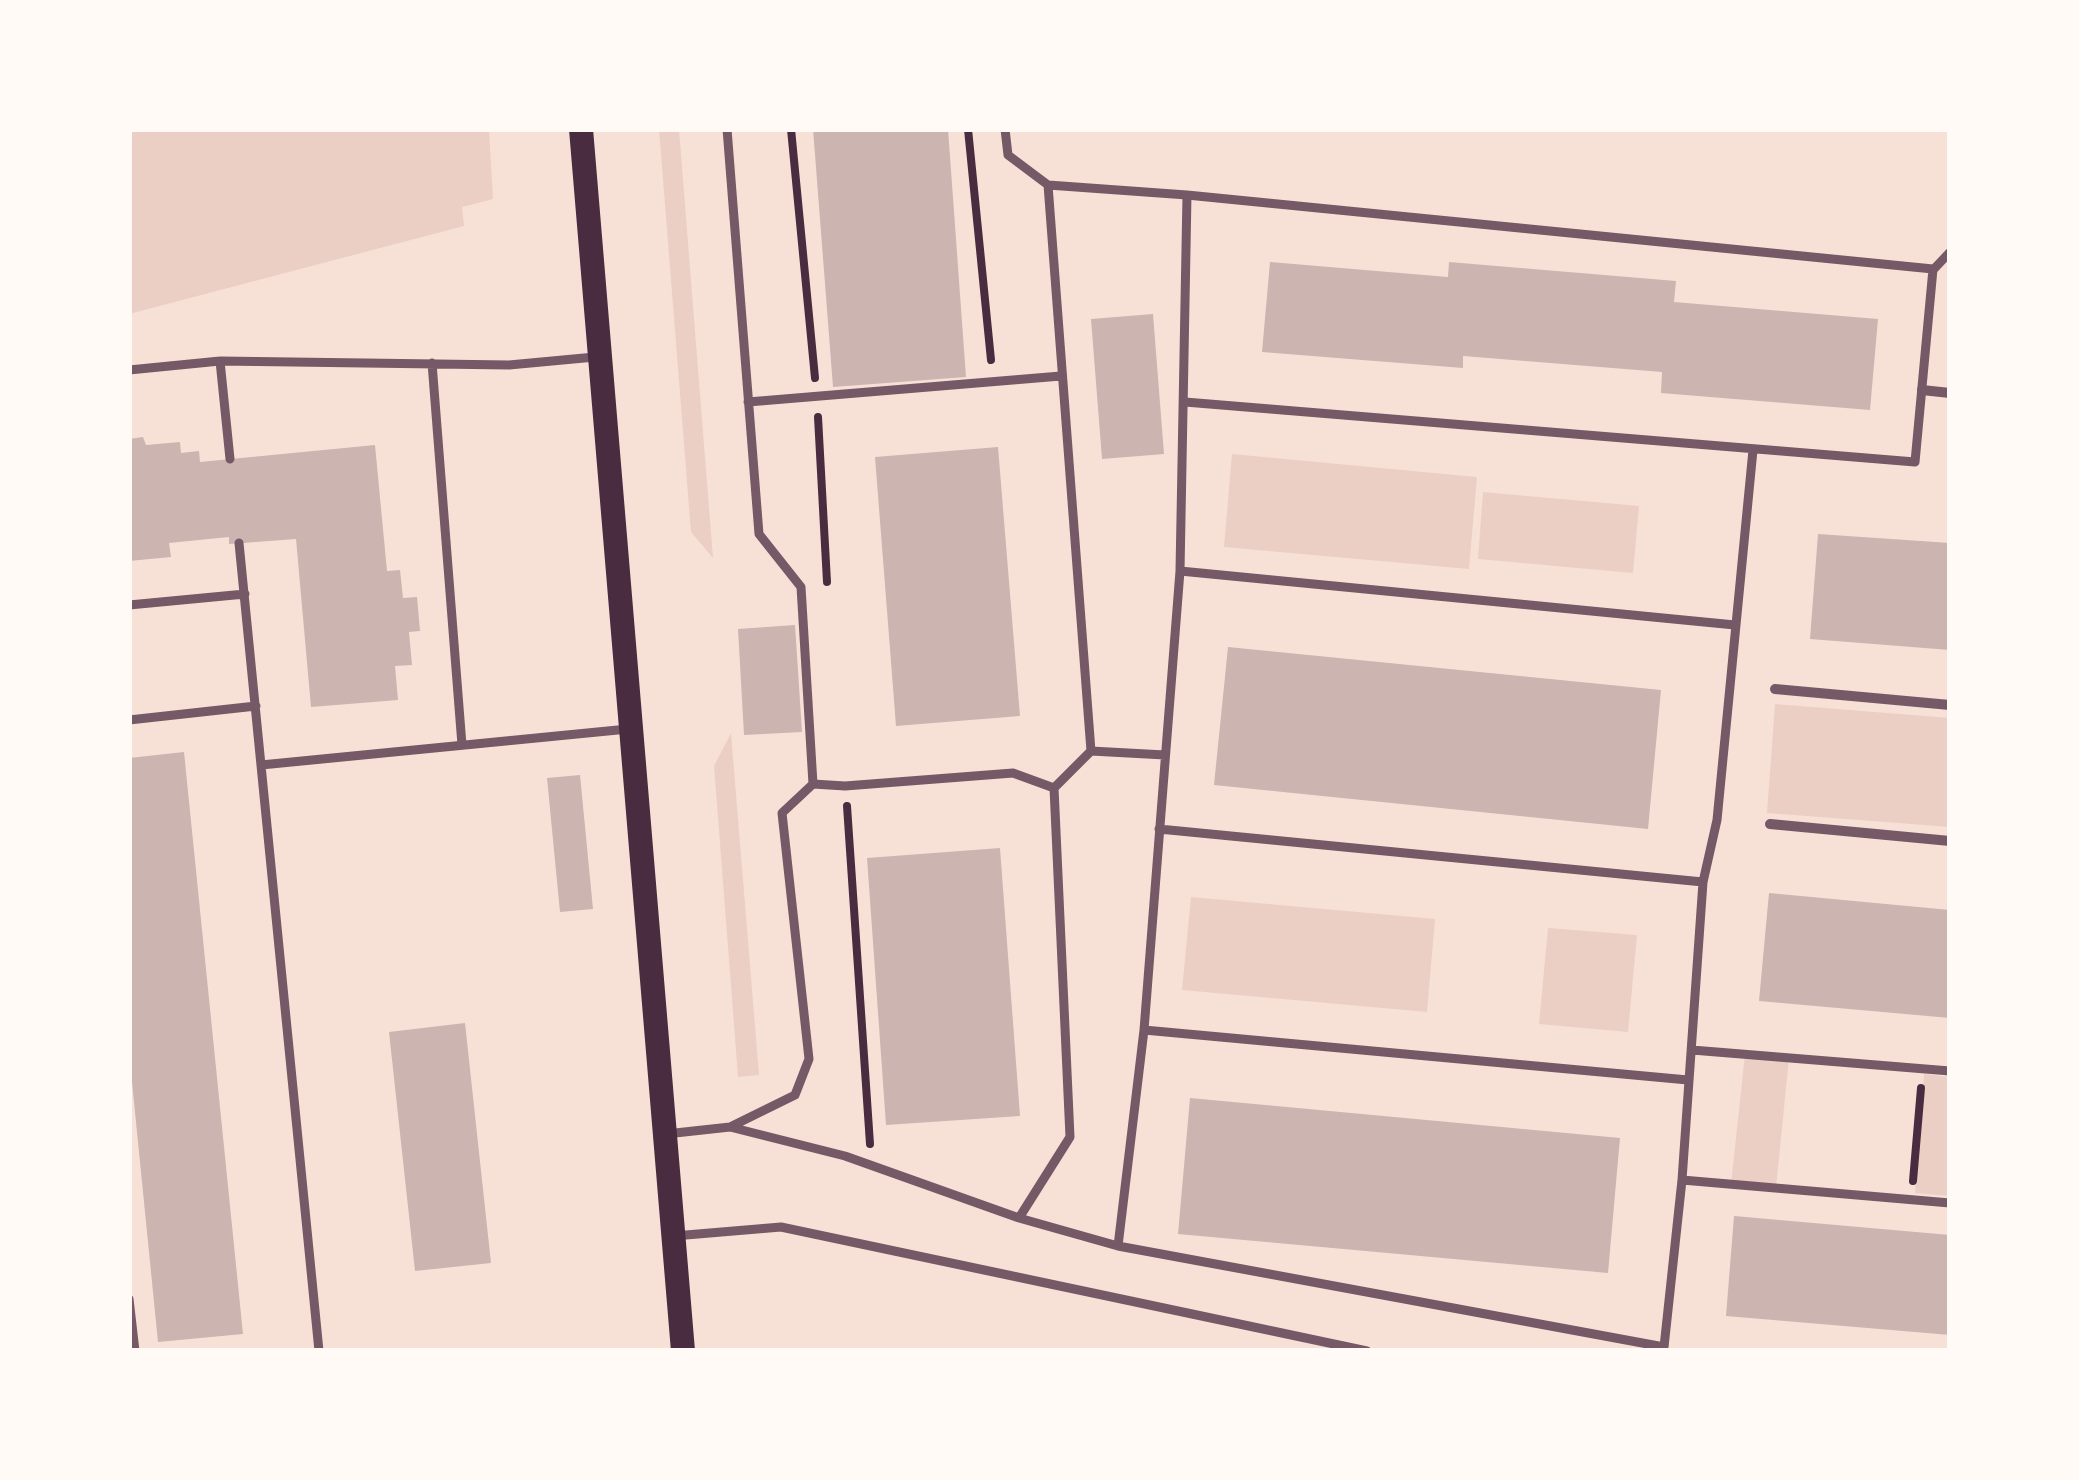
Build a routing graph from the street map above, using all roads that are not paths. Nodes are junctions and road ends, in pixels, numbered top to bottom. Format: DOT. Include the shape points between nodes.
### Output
graph roads {
  1 [pos="581,129"];
  2 [pos="727,129"];
  3 [pos="1005,129"];
  4 [pos="1048,185"];
  5 [pos="1187,195"];
  6 [pos="1950,251"];
  7 [pos="1933,270"];
  8 [pos="600,356"];
  9 [pos="220,361"];
  10 [pos="432,363"];
  11 [pos="129,370"];
  12 [pos="1061,376"];
  13 [pos="1922,390"];
  14 [pos="1950,393"];
  15 [pos="748,402"];
  16 [pos="1185,402"];
  17 [pos="1753,450"];
  18 [pos="230,459"];
  19 [pos="239,543"];
  20 [pos="1180,571"];
  21 [pos="245,594"];
  22 [pos="129,605"];
  23 [pos="1735,625"];
  24 [pos="1775,689"];
  25 [pos="1950,705"];
  26 [pos="256,706"];
  27 [pos="129,720"];
  28 [pos="628,729"];
  29 [pos="462,745"];
  30 [pos="1091,751"];
  31 [pos="1165,755"];
  32 [pos="261,765"];
  33 [pos="813,784"];
  34 [pos="1054,788"];
  35 [pos="1769,824"];
  36 [pos="1159,829"];
  37 [pos="1950,842"];
  38 [pos="1703,882"];
  39 [pos="1144,1030"];
  40 [pos="1692,1050"];
  41 [pos="1950,1071"];
  42 [pos="1688,1079"];
  43 [pos="730,1127"];
  44 [pos="666,1134"];
  45 [pos="1682,1180"];
  46 [pos="1950,1203"];
  47 [pos="1019,1218"];
  48 [pos="674,1236"];
  49 [pos="1118,1246"];
  50 [pos="129,1299"];
  51 [pos="1360,1350"];
  52 [pos="135,1351"];
  53 [pos="319,1351"];
  54 [pos="683,1351"];
  1 -- 8 [label="main road"];
  2 -- 15 [label="lane"];
  3 -- 4 [label="lane" via="1008,155"];
  4 -- 5 [label="lane"];
  4 -- 12 [label="lane"];
  5 -- 7 [label="lane"];
  5 -- 16 [label="lane"];
  6 -- 7 [label="lane"];
  7 -- 13 [label="lane"];
  8 -- 10 [label="lane"];
  8 -- 28 [label="main road"];
  9 -- 10 [label="lane"];
  9 -- 11 [label="lane"];
  9 -- 18 [label="lane"];
  10 -- 29 [label="lane"];
  12 -- 15 [label="lane"];
  12 -- 30 [label="lane"];
  13 -- 14 [label="street"];
  13 -- 17 [label="lane" via="1915,462"];
  15 -- 33 [label="lane" via="759,534 801,587"];
  16 -- 17 [label="lane"];
  16 -- 20 [label="lane"];
  17 -- 23 [label="lane"];
  19 -- 21 [label="lane"];
  20 -- 23 [label="lane"];
  20 -- 31 [label="lane"];
  21 -- 22 [label="lane"];
  21 -- 26 [label="lane"];
  23 -- 38 [label="lane" via="1717,820"];
  24 -- 25 [label="street"];
  26 -- 27 [label="lane"];
  26 -- 32 [label="lane"];
  28 -- 29 [label="lane"];
  28 -- 44 [label="main road"];
  29 -- 32 [label="lane"];
  30 -- 31 [label="lane"];
  30 -- 34 [label="lane"];
  31 -- 36 [label="lane"];
  32 -- 53 [label="lane"];
  33 -- 34 [label="lane" via="1013,773"];
  33 -- 43 [label="lane" via="782,813 809,1059 795,1095"];
  34 -- 47 [label="lane" via="1070,1137"];
  35 -- 37 [label="street"];
  36 -- 38 [label="lane"];
  36 -- 39 [label="lane"];
  38 -- 40 [label="lane"];
  39 -- 42 [label="lane"];
  39 -- 49 [label="lane"];
  40 -- 41 [label="lane"];
  40 -- 42 [label="lane"];
  42 -- 45 [label="lane"];
  43 -- 44 [label="lane"];
  43 -- 47 [label="lane" via="845,1156"];
  44 -- 48 [label="main road"];
  45 -- 46 [label="lane"];
  45 -- 49 [label="lane" via="1664,1347"];
  47 -- 49 [label="lane"];
  48 -- 51 [label="lane" via="781,1227"];
  48 -- 54 [label="main road"];
  50 -- 52 [label="lane"];
}
